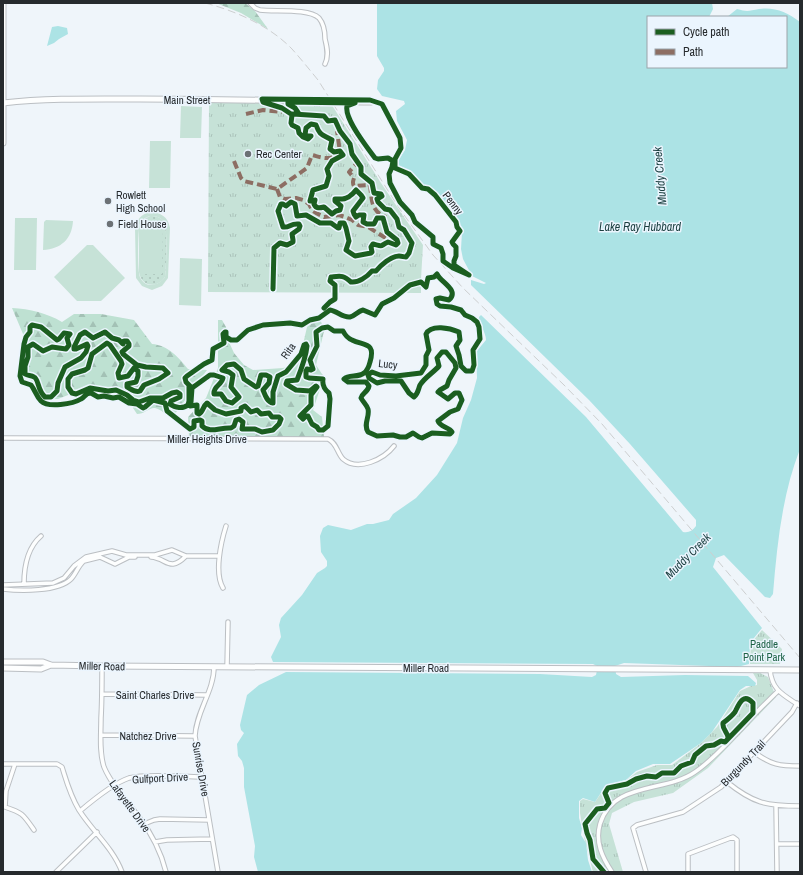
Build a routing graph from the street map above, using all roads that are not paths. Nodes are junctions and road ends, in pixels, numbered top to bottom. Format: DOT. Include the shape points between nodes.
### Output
graph roads {
  1 [pos="3,3"];
  2 [pos="250,3"];
  3 [pos="325,64"];
  4 [pos="371,102"];
  5 [pos="3,103"];
  6 [pos="3,144"];
  7 [pos="3,438"];
  8 [pos="394,446"];
  9 [pos="226,526"];
  10 [pos="41,536"];
  11 [pos="140,556"];
  12 [pos="186,556"];
  13 [pos="219,556"];
  14 [pos="80,562"];
  15 [pos="24,583"];
  16 [pos="3,585"];
  17 [pos="223,588"];
  18 [pos="3,589"];
  19 [pos="24,589"];
  20 [pos="228,622"];
  21 [pos="3,662"];
  22 [pos="51,665"];
  23 [pos="102,666"];
  24 [pos="214,667"];
  25 [pos="226,667"];
  26 [pos="3,668"];
  27 [pos="770,670"];
  28 [pos="800,670"];
  29 [pos="778,691"];
  30 [pos="102,694"];
  31 [pos="207,695"];
  32 [pos="798,704"];
  33 [pos="101,735"];
  34 [pos="195,736"];
  35 [pos="754,752"];
  36 [pos="3,764"];
  37 [pos="15,764"];
  38 [pos="800,766"];
  39 [pos="201,777"];
  40 [pos="727,782"];
  41 [pos="115,786"];
  42 [pos="776,806"];
  43 [pos="800,806"];
  44 [pos="80,811"];
  45 [pos="209,820"];
  46 [pos="144,824"];
  47 [pos="34,830"];
  48 [pos="97,832"];
  49 [pos="212,839"];
  50 [pos="155,842"];
  51 [pos="777,844"];
  52 [pos="800,844"];
  53 [pos="56,872"];
  54 [pos="122,872"];
  55 [pos="166,872"];
  56 [pos="218,872"];
  57 [pos="612,872"];
  58 [pos="646,872"];
  59 [pos="688,872"];
  60 [pos="737,872"];
  61 [pos="777,872"];
  1 -- 5 [label="main road"];
  2 -- 3 [label="street" via="260,10 309,13 318,18 323,26 328,56"];
  4 -- 5 [label="main road, Main Street" via="58,99"];
  5 -- 6 [label="main road"];
  7 -- 8 [label="street, Miller Heights Drive" via="328,440 332,441 343,459 351,464 376,460"];
  9 -- 13 [label="street"];
  10 -- 15 [label="street" via="31,548 24,568"];
  11 -- 12 [label="street" via="172,550"];
  11 -- 12 [label="street" via="154,557 167,564 182,561"];
  11 -- 14 [label="street" via="112,551 86,557"];
  11 -- 14 [label="street" via="129,557 115,564 100,558"];
  12 -- 13 [label="street"];
  13 -- 17 [label="street" via="220,582"];
  14 -- 15 [label="street" via="59,581"];
  14 -- 19 [label="street" via="72,578 60,586"];
  15 -- 16 [label="street"];
  15 -- 19 [label="street"];
  18 -- 19 [label="street"];
  20 -- 25 [label="street"];
  21 -- 22 [label="main road, Miller Road" via="43,662"];
  22 -- 23 [label="main road, Miller Road"];
  22 -- 26 [label="main road, Miller Road" via="41,669"];
  23 -- 24 [label="main road, Miller Road"];
  23 -- 30 [label="street, Lafayette Drive"];
  24 -- 25 [label="main road, Miller Road"];
  24 -- 31 [label="street, Sunrise Drive" via="214,676"];
  25 -- 27 [label="main road, Miller Road"];
  27 -- 28 [label="main road, Miller Road"];
  27 -- 29 [label="street"];
  29 -- 32 [label="street"];
  29 -- 57 [label="street" via="695,773 673,783 626,794 609,807 601,822 598,840 600,852"];
  30 -- 31 [label="street, Saint Charles Drive"];
  30 -- 33 [label="street, Lafayette Drive"];
  31 -- 34 [label="street, Sunrise Drive"];
  32 -- 35 [label="street, Burgundy Trail"];
  33 -- 34 [label="street, Natchez Drive"];
  33 -- 41 [label="street, Lafayette Drive" via="102,760"];
  34 -- 39 [label="street, Sunrise Drive"];
  35 -- 38 [label="street" via="774,764"];
  35 -- 40 [label="street, Burgundy Trail"];
  36 -- 37 [label="street"];
  37 -- 44 [label="street" via="60,765"];
  37 -- 47 [label="street" via="6,790 5,807 21,813"];
  39 -- 41 [label="street, Gulfport Drive" via="134,777"];
  39 -- 45 [label="street, Sunrise Drive"];
  40 -- 42 [label="street" via="742,794"];
  40 -- 58 [label="street, Burgundy Trail" via="683,812 633,828"];
  41 -- 44 [label="street, Gulfport Drive"];
  41 -- 46 [label="street, Lafayette Drive"];
  42 -- 43 [label="street"];
  42 -- 51 [label="street"];
  44 -- 48 [label="street"];
  45 -- 46 [label="street" via="160,819"];
  45 -- 49 [label="street, Sunrise Drive"];
  46 -- 50 [label="street, Lafayette Drive"];
  48 -- 53 [label="street"];
  48 -- 54 [label="street" via="112,852"];
  49 -- 50 [label="street"];
  49 -- 56 [label="street, Sunrise Drive"];
  50 -- 55 [label="street, Lafayette Drive"];
  51 -- 52 [label="street"];
  51 -- 61 [label="street"];
  59 -- 60 [label="street" via="688,854 733,838 738,840"];
}
